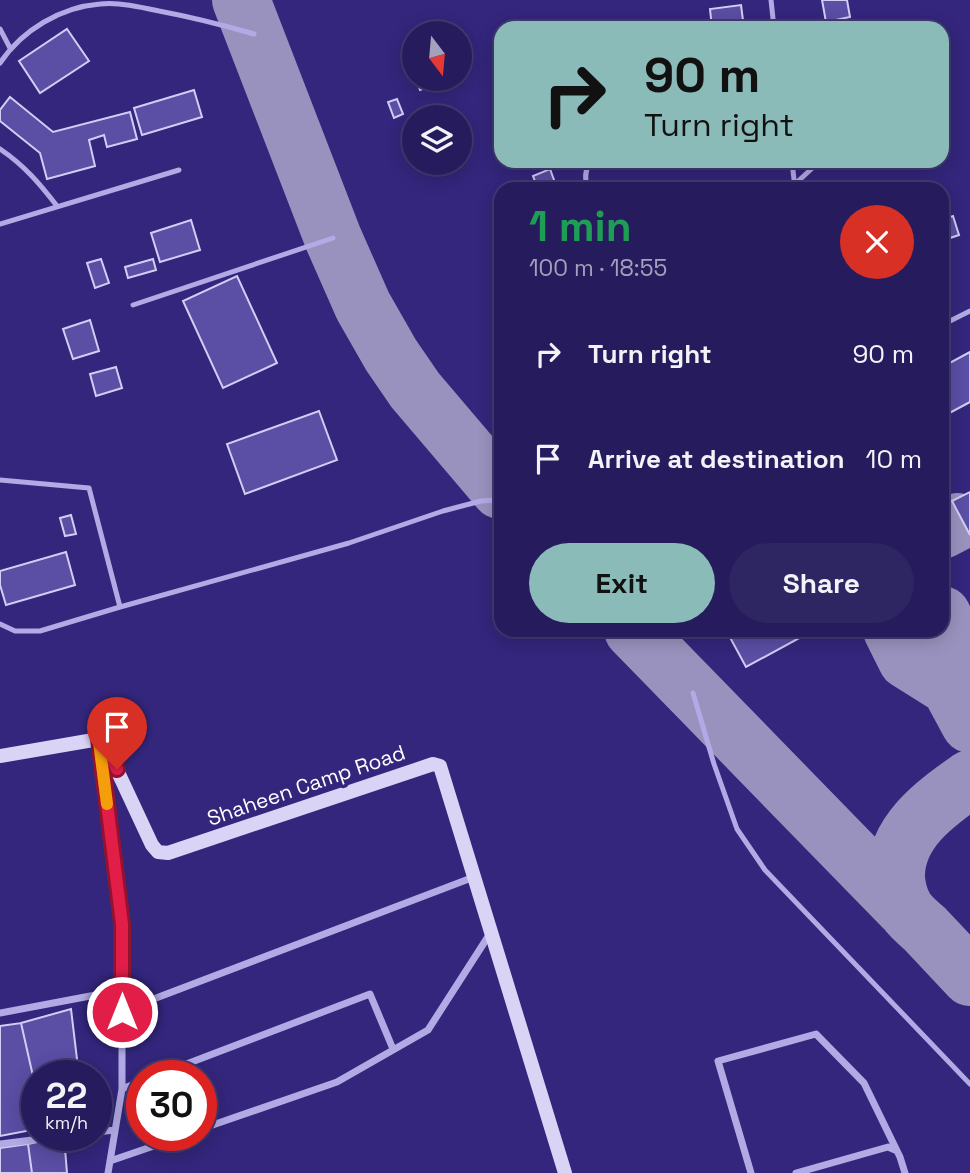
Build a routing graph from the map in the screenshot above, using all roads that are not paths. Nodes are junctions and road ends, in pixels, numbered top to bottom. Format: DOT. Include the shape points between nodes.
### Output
graph roads {
  1 [pos="771,0"];
  2 [pos="774,21"];
  3 [pos="0,29"];
  4 [pos="254,34"];
  5 [pos="10,48"];
  6 [pos="0,63"];
  7 [pos="0,149"];
  8 [pos="813,168"];
  9 [pos="179,170"];
  10 [pos="799,182"];
  11 [pos="57,206"];
  12 [pos="0,224"];
  13 [pos="333,238"];
  14 [pos="133,305"];
  15 [pos="970,311"];
  16 [pos="949,322"];
  17 [pos="0,480"];
  18 [pos="494,500"];
  19 [pos="120,607"];
  20 [pos="0,624"];
  21 [pos="693,693"];
  22 [pos="99,739"];
  23 [pos="0,756"];
  24 [pos="475,877"];
  25 [pos="491,931"];
  26 [pos="122,990"];
  27 [pos="122,1012"];
  28 [pos="0,1013"];
  29 [pos="394,1049"];
  30 [pos="197,1060"];
  31 [pos="970,1084"];
  32 [pos="126,1088"];
  33 [pos="122,1089"];
  34 [pos="217,1123"];
  35 [pos="112,1129"];
  36 [pos="115,1129"];
  37 [pos="21,1141"];
  38 [pos="0,1144"];
  39 [pos="895,1150"];
  40 [pos="139,1151"];
  41 [pos="110,1161"];
  42 [pos="108,1173"];
  43 [pos="565,1173"];
  44 [pos="751,1173"];
  45 [pos="796,1173"];
  46 [pos="905,1173"];
  1 -- 2 [label="lane"];
  3 -- 5 [label="lane"];
  4 -- 5 [label="lane" via="138,6 100,4 63,12"];
  5 -- 6 [label="lane"];
  7 -- 11 [label="lane" via="37,180"];
  8 -- 10 [label="lane"];
  9 -- 11 [label="lane"];
  11 -- 12 [label="lane"];
  13 -- 14 [label="lane"];
  15 -- 16 [label="lane"];
  17 -- 19 [label="lane" via="89,488"];
  18 -- 19 [label="lane" via="443,511 349,543"];
  19 -- 20 [label="lane" via="40,631 15,631"];
  21 -- 31 [label="lane" via="737,829 765,870"];
  22 -- 23 [label="street"];
  22 -- 24 [label="street, Shaheen Camp Road" via="106,744 152,845 158,852 168,853 433,764 440,766"];
  22 -- 26 [label="street" via="122,924"];
  24 -- 25 [label="street, Shaheen Camp Road"];
  24 -- 27 [label="street"];
  25 -- 29 [label="street" via="428,1030"];
  25 -- 43 [label="street, Shaheen Camp Road"];
  26 -- 27 [label="street"];
  26 -- 28 [label="street"];
  27 -- 33 [label="street"];
  29 -- 30 [label="street" via="370,994"];
  29 -- 34 [label="street" via="337,1082"];
  32 -- 33 [label="street"];
  33 -- 36 [label="street"];
  35 -- 36 [label="street"];
  36 -- 41 [label="street"];
  37 -- 38 [label="street"];
  39 -- 44 [label="street" via="864,1083 816,1034 718,1061"];
  39 -- 45 [label="street" via="888,1147"];
  39 -- 46 [label="street"];
  40 -- 41 [label="street"];
  41 -- 42 [label="street"];
}
